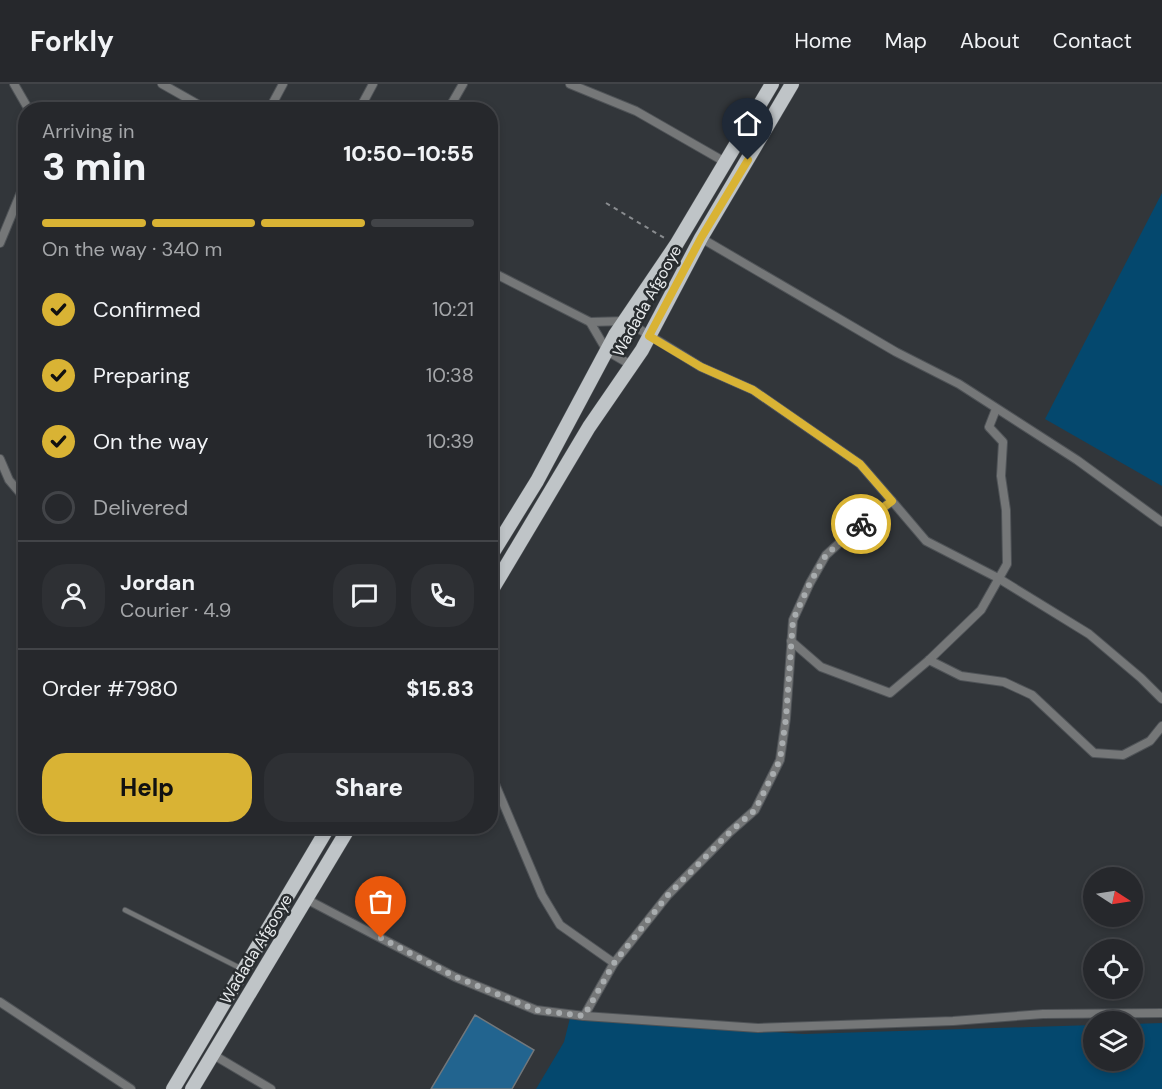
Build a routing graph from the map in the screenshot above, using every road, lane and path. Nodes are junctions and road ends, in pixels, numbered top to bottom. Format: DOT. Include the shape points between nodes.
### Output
graph roads {
  1 [pos="15,84"];
  2 [pos="162,84"];
  3 [pos="283,84"];
  4 [pos="373,84"];
  5 [pos="463,84"];
  6 [pos="570,84"];
  7 [pos="772,84"];
  8 [pos="792,84"];
  9 [pos="25,102"];
  10 [pos="194,102"];
  11 [pos="273,102"];
  12 [pos="363,102"];
  13 [pos="453,102"];
  14 [pos="726,162"];
  15 [pos="18,196"];
  16 [pos="606,203"];
  17 [pos="4,224"];
  18 [pos="701,238"];
  19 [pos="0,243"];
  20 [pos="676,245"];
  21 [pos="498,275"];
  22 [pos="626,321"];
  23 [pos="590,322"];
  24 [pos="649,336"];
  25 [pos="607,351"];
  26 [pos="631,365"];
  27 [pos="996,409"];
  28 [pos="0,459"];
  29 [pos="18,491"];
  30 [pos="892,501"];
  31 [pos="1162,522"];
  32 [pos="498,544"];
  33 [pos="998,578"];
  34 [pos="498,579"];
  35 [pos="791,640"];
  36 [pos="929,660"];
  37 [pos="1162,699"];
  38 [pos="1162,726"];
  39 [pos="498,791"];
  40 [pos="324,834"];
  41 [pos="345,834"];
  42 [pos="306,899"];
  43 [pos="125,910"];
  44 [pos="614,963"];
  45 [pos="244,970"];
  46 [pos="0,1002"];
  47 [pos="1162,1013"];
  48 [pos="584,1016"];
  49 [pos="212,1054"];
  50 [pos="131,1089"];
  51 [pos="174,1089"];
  52 [pos="192,1089"];
  53 [pos="271,1089"];
  1 -- 9 [label="street"];
  2 -- 10 [label="street"];
  3 -- 11 [label="street"];
  4 -- 12 [label="street"];
  5 -- 13 [label="street"];
  6 -- 14 [label="street" via="636,111"];
  7 -- 14 [label="highway, Wadada Afgooye"];
  8 -- 18 [label="highway, Wadada Afgooye"];
  14 -- 20 [label="highway, Wadada Afgooye"];
  15 -- 17 [label="street"];
  16 -- 20 [label="path"];
  17 -- 19 [label="street"];
  18 -- 24 [label="highway, Wadada Afgooye"];
  18 -- 27 [label="street" via="896,352 959,384"];
  20 -- 22 [label="highway, Wadada Afgooye"];
  21 -- 23 [label="street"];
  22 -- 23 [label="street"];
  22 -- 24 [label="street"];
  22 -- 25 [label="highway, Wadada Afgooye"];
  23 -- 25 [label="street"];
  24 -- 26 [label="highway, Wadada Afgooye"];
  24 -- 30 [label="street" via="701,367 753,390 860,464"];
  25 -- 26 [label="street"];
  25 -- 32 [label="highway, Wadada Afgooye"];
  26 -- 34 [label="highway, Wadada Afgooye"];
  27 -- 31 [label="street" via="1077,460"];
  27 -- 33 [label="street" via="989,427 1002,442 1007,564"];
  28 -- 29 [label="street"];
  30 -- 33 [label="street" via="926,541"];
  30 -- 35 [label="street" via="826,555 793,620"];
  33 -- 36 [label="street" via="981,610"];
  33 -- 37 [label="street" via="1089,634"];
  35 -- 36 [label="street" via="821,667 890,693"];
  35 -- 44 [label="street" via="780,760 755,810 668,895"];
  36 -- 38 [label="street" via="961,676 1004,682 1032,695 1094,753 1123,755 1150,741"];
  39 -- 44 [label="street" via="542,895 560,925"];
  40 -- 45 [label="highway, Wadada Afgooye"];
  41 -- 42 [label="highway, Wadada Afgooye"];
  42 -- 48 [label="street" via="456,977 536,1010"];
  42 -- 49 [label="highway, Wadada Afgooye"];
  43 -- 45 [label="lane"];
  44 -- 48 [label="street"];
  45 -- 51 [label="highway, Wadada Afgooye"];
  46 -- 50 [label="street"];
  47 -- 48 [label="street" via="1043,1014 758,1028"];
  49 -- 52 [label="highway, Wadada Afgooye"];
  49 -- 53 [label="street"];
}
